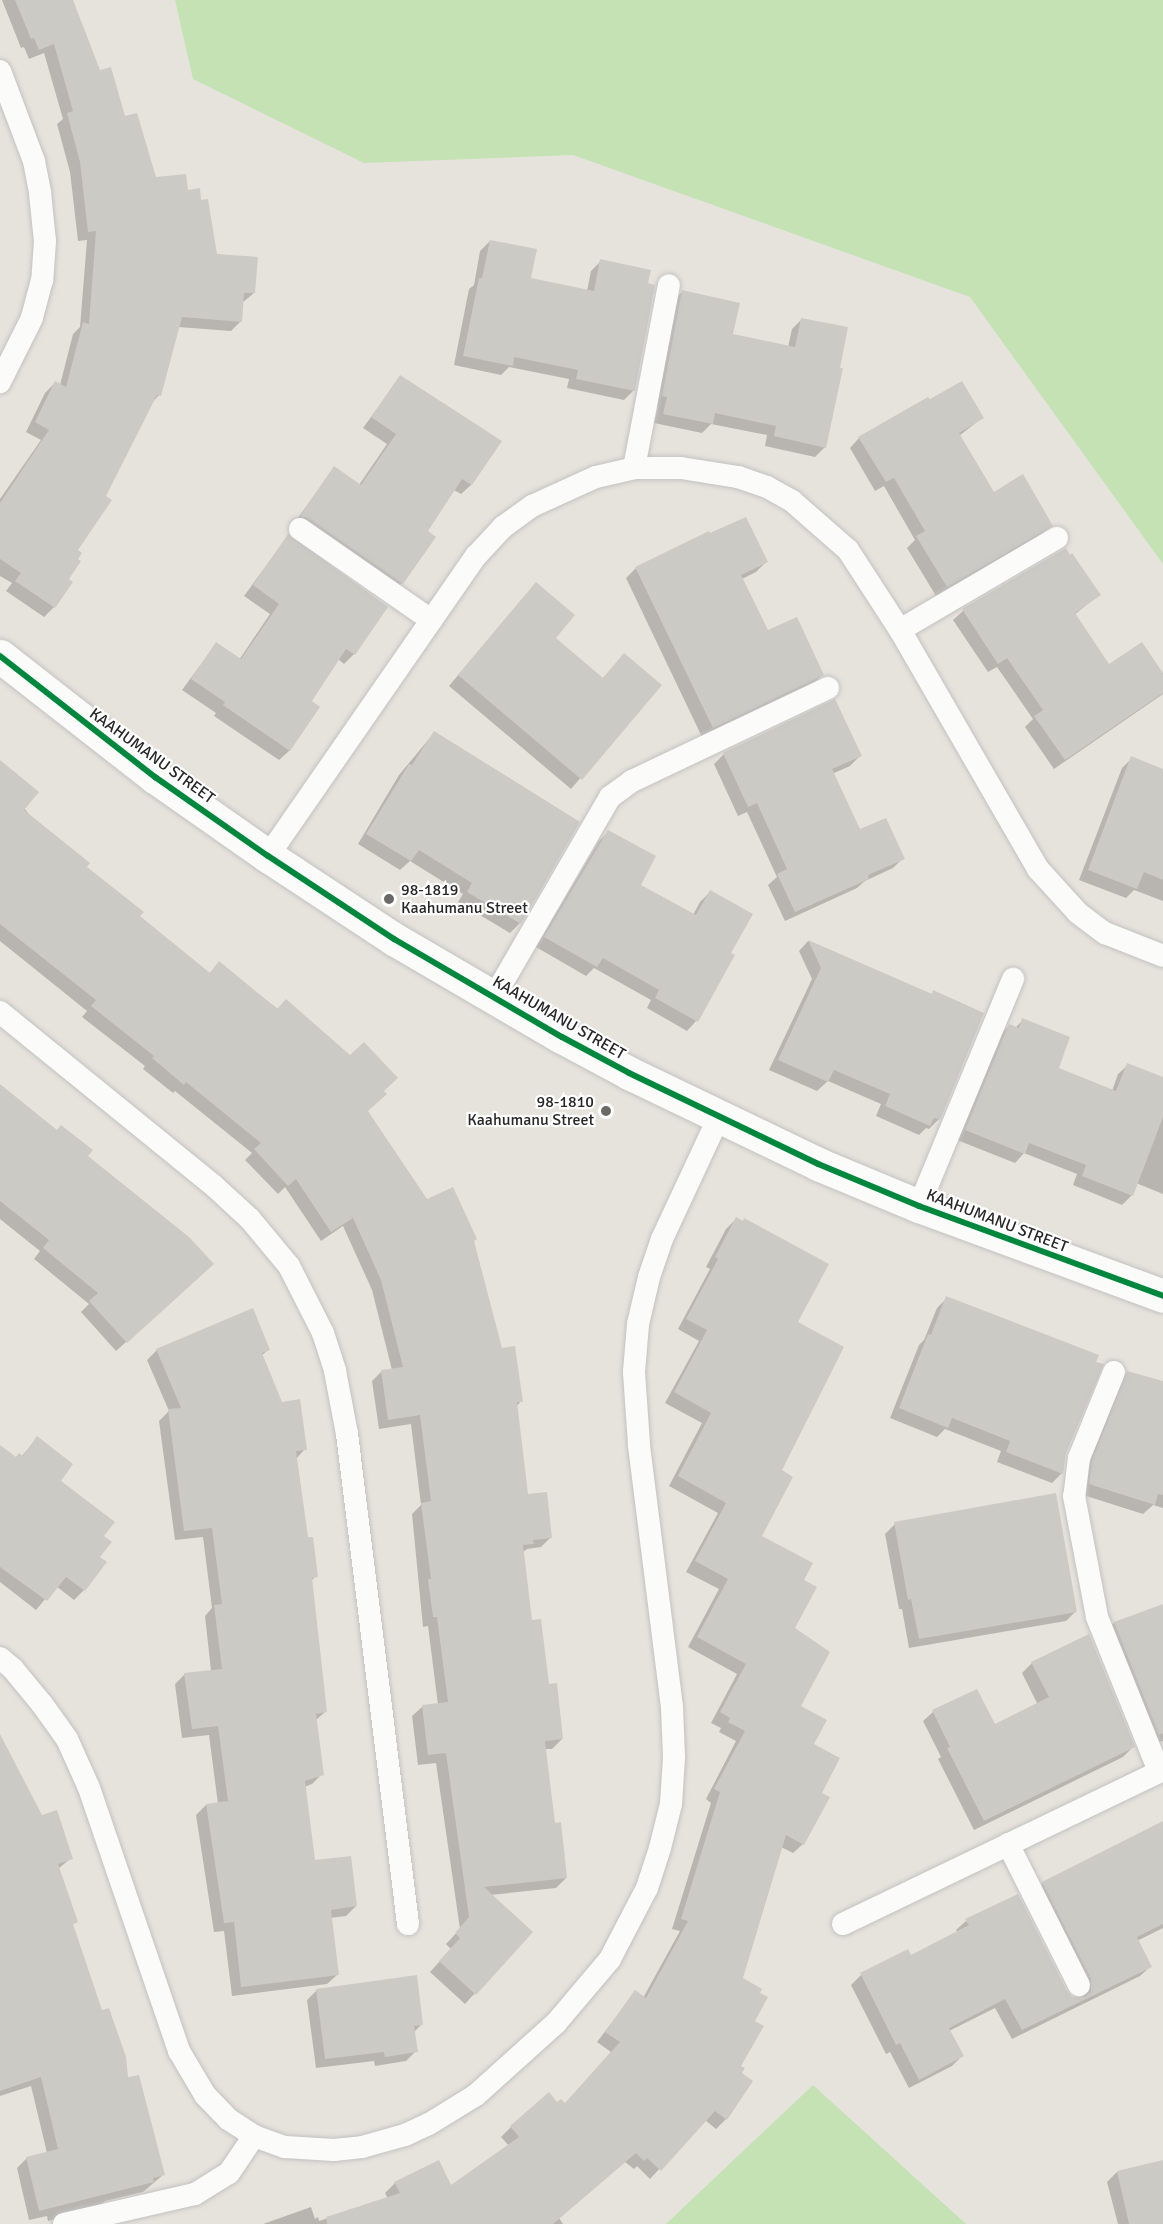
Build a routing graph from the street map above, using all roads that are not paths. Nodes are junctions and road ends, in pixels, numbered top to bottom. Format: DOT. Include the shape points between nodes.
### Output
graph roads {
  1 [pos="0,71"];
  2 [pos="669,285"];
  3 [pos="0,382"];
  4 [pos="634,468"];
  5 [pos="300,529"];
  6 [pos="1057,538"];
  7 [pos="431,620"];
  8 [pos="900,630"];
  9 [pos="0,656"];
  10 [pos="828,688"];
  11 [pos="268,856"];
  12 [pos="1163,956"];
  13 [pos="1014,979"];
  14 [pos="494,997"];
  15 [pos="0,1012"];
  16 [pos="719,1117"];
  17 [pos="919,1206"];
  18 [pos="1163,1296"];
  19 [pos="1114,1372"];
  20 [pos="0,1658"];
  21 [pos="1161,1771"];
  22 [pos="1008,1844"];
  23 [pos="408,1924"];
  24 [pos="843,1924"];
  25 [pos="1079,1985"];
  26 [pos="254,2136"];
  27 [pos="64,2224"];
  1 -- 3 [label="lane" via="34,161 45,241 42,280 32,318"];
  2 -- 4 [label="lane"];
  4 -- 7 [label="lane" via="596,477 561,492 503,527 476,556"];
  4 -- 8 [label="lane" via="681,468 738,477 792,501 848,550"];
  5 -- 7 [label="lane"];
  6 -- 8 [label="lane"];
  7 -- 11 [label="lane"];
  8 -- 12 [label="lane" via="1038,869 1078,913 1105,933"];
  9 -- 11 [label="street, KAAHUMANU STREET" via="146,770"];
  10 -- 14 [label="lane" via="632,782 609,797"];
  11 -- 14 [label="street, KAAHUMANU STREET" via="394,939"];
  13 -- 17 [label="lane"];
  14 -- 16 [label="street, KAAHUMANU STREET" via="620,1068"];
  15 -- 23 [label="lane" via="250,1219 289,1266 323,1333 347,1434"];
  16 -- 17 [label="street, KAAHUMANU STREET"];
  16 -- 26 [label="lane" via="662,1239 638,1324 634,1372 639,1444 672,1707 674,1757 671,1804 647,1888 610,1959 584,1992 527,2051 468,2100 405,2135 362,2147 308,2150"];
  17 -- 18 [label="street, KAAHUMANU STREET"];
  19 -- 21 [label="lane" via="1079,1458 1074,1496 1097,1617"];
  20 -- 26 [label="lane" via="13,1669 67,1739 89,1788 179,2051 205,2095 228,2119"];
  21 -- 22 [label="lane"];
  22 -- 24 [label="lane"];
  22 -- 25 [label="lane"];
  26 -- 27 [label="lane" via="229,2173 195,2194"];
}
